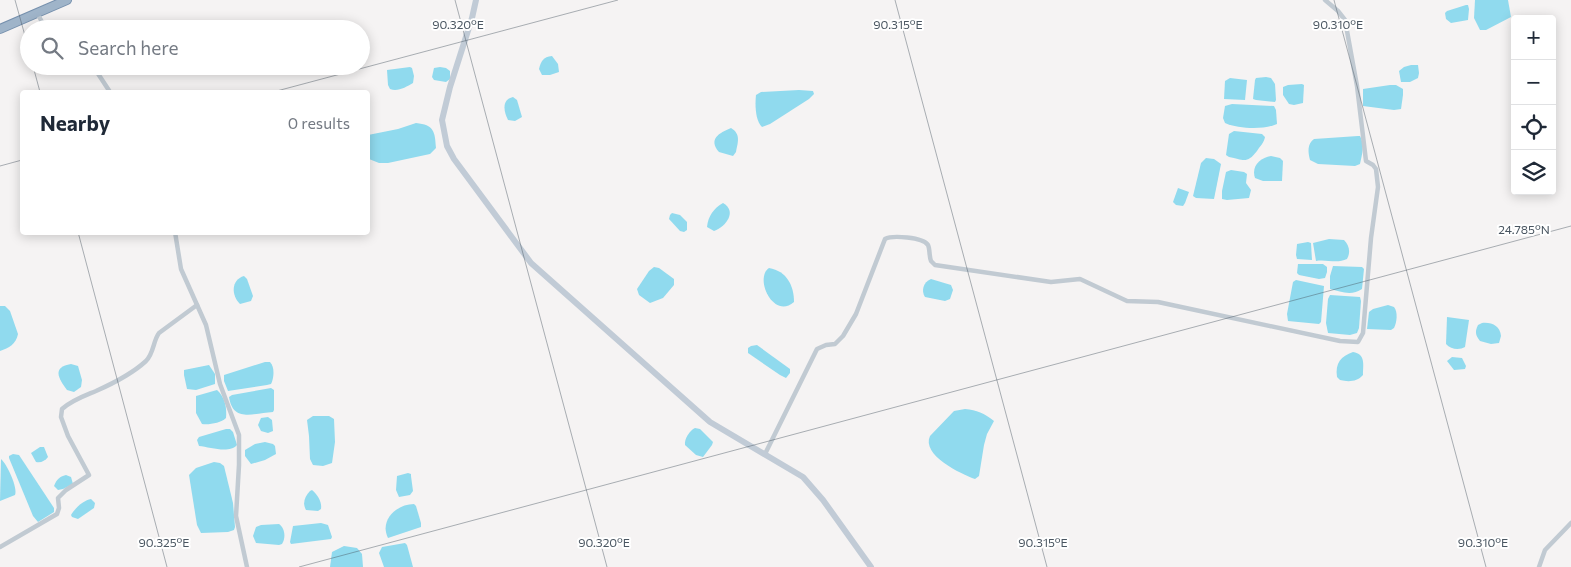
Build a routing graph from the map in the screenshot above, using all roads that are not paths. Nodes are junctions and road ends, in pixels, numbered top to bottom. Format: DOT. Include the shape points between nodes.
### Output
graph roads {
  1 [pos="67,0"];
  2 [pos="476,0"];
  3 [pos="1325,0"];
  4 [pos="37,13"];
  5 [pos="41,20"];
  6 [pos="0,28"];
  7 [pos="99,75"];
  8 [pos="109,90"];
  9 [pos="175,235"];
  10 [pos="197,305"];
  11 [pos="765,454"];
  12 [pos="1571,524"];
  13 [pos="0,548"];
  14 [pos="247,567"];
  15 [pos="871,567"];
  16 [pos="1539,567"];
  1 -- 4 [label="highway"];
  2 -- 11 [label="main road" via="442,120 447,146 454,159 531,263 710,422"];
  3 -- 11 [label="street" via="1345,20 1366,161 1377,173 1363,333 1358,342 1340,341 1158,302 1127,301 1080,279 1051,282 935,265 926,243 890,236 885,238 856,314 835,344 817,349"];
  4 -- 5 [label="street"];
  4 -- 6 [label="highway"];
  7 -- 8 [label="street"];
  9 -- 10 [label="street" via="181,269"];
  10 -- 13 [label="street" via="159,333 148,359 136,370 62,409 61,417 68,436 89,475 58,498 57,514"];
  10 -- 14 [label="street" via="239,435 236,516"];
  11 -- 15 [label="main road" via="803,477"];
  12 -- 16 [label="street" via="1546,550"];
}
